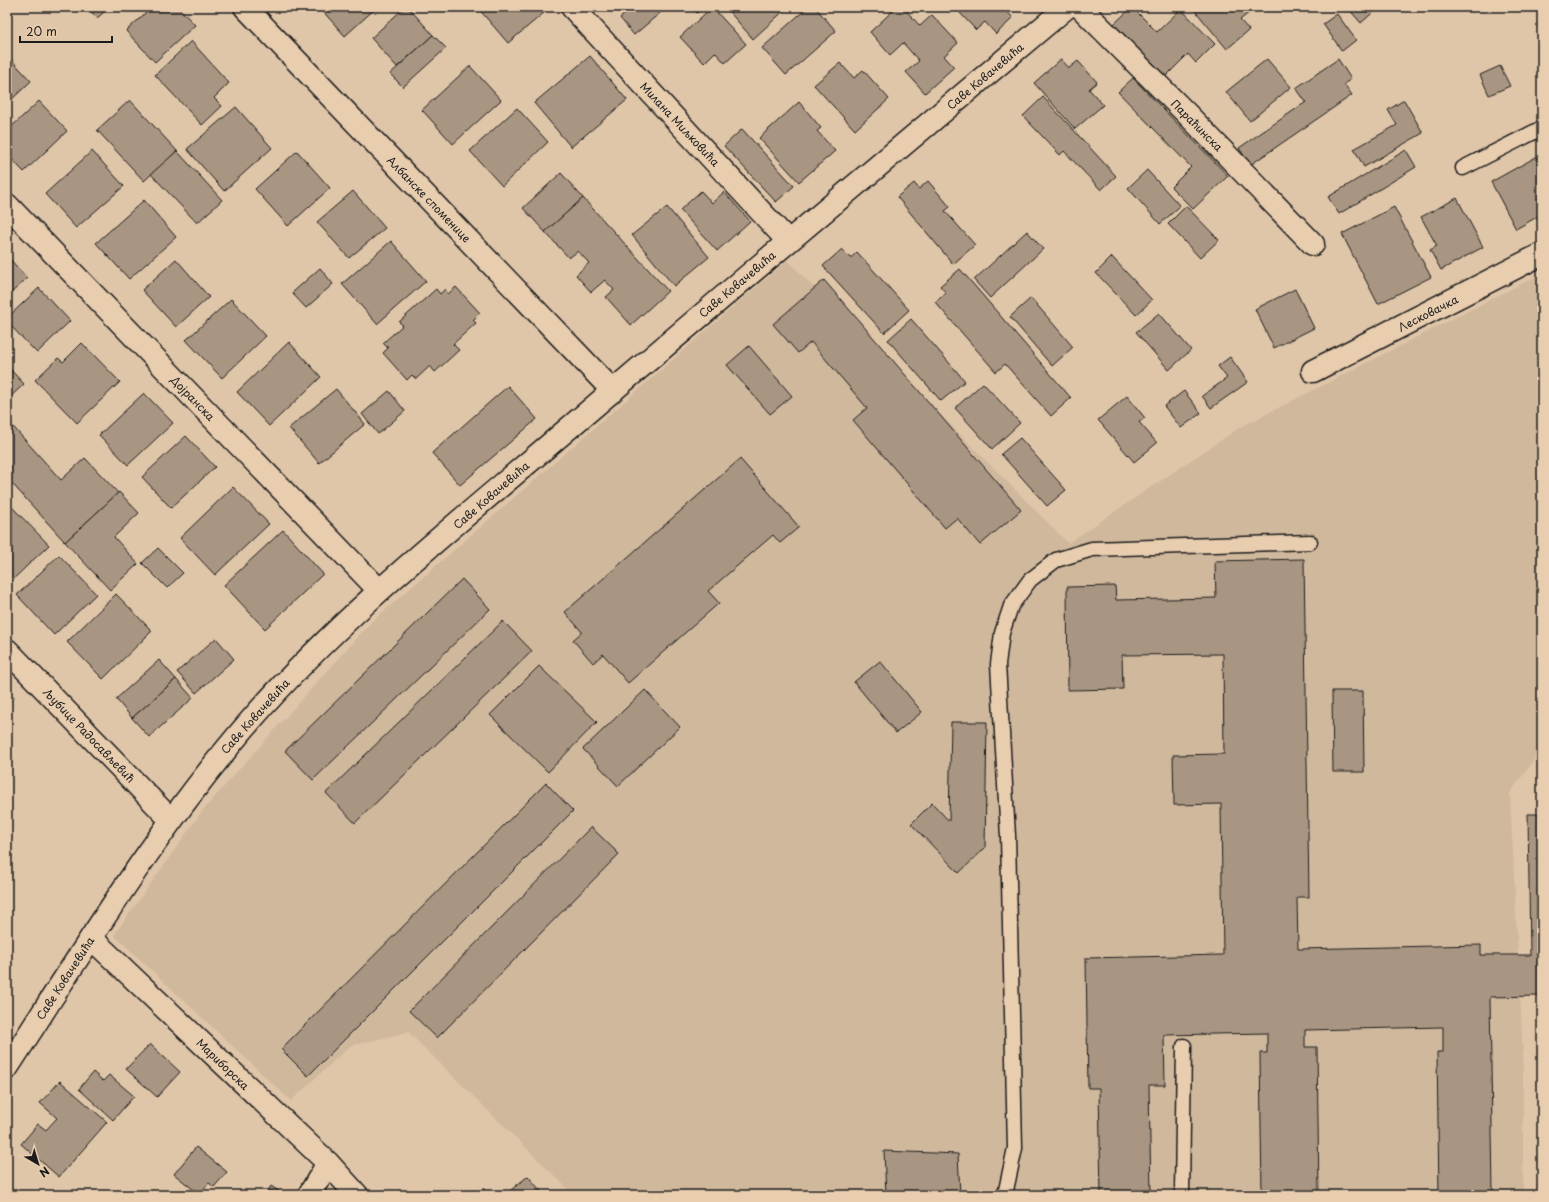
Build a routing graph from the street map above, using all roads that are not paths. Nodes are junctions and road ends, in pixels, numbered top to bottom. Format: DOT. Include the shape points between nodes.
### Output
graph roads {
  1 [pos="245,7"];
  2 [pos="572,7"];
  3 [pos="1068,7"];
  4 [pos="1080,7"];
  5 [pos="1542,128"];
  6 [pos="1463,168"];
  7 [pos="7,205"];
  8 [pos="788,241"];
  9 [pos="1313,244"];
  10 [pos="1542,254"];
  11 [pos="1313,371"];
  12 [pos="612,391"];
  13 [pos="1310,542"];
  14 [pos="379,590"];
  15 [pos="7,650"];
  16 [pos="171,820"];
  17 [pos="91,938"];
  18 [pos="1184,1046"];
  19 [pos="7,1068"];
  20 [pos="328,1163"];
  21 [pos="309,1195"];
  22 [pos="357,1195"];
  23 [pos="1005,1195"];
  24 [pos="1182,1195"];
  1 -- 12 [label="street, Албанске споменице"];
  2 -- 8 [label="street, Милана Миљковића"];
  3 -- 8 [label="street, Саве Ковачевића"];
  4 -- 9 [label="street, Параћинска"];
  5 -- 6 [label="lane"];
  7 -- 14 [label="street, Дојранска"];
  8 -- 12 [label="street, Саве Ковачевића"];
  10 -- 11 [label="street, Лесковачка"];
  12 -- 14 [label="street, Саве Ковачевића"];
  13 -- 23 [label="lane" via="1092,550 1056,560 1030,580 1011,606 1002,633 998,664 1008,836 1015,1148"];
  14 -- 16 [label="street, Саве Ковачевића" via="321,645 252,718"];
  15 -- 16 [label="street, Љубице Радосављевић"];
  16 -- 17 [label="street, Саве Ковачевића"];
  17 -- 19 [label="street, Саве Ковачевића"];
  17 -- 20 [label="street, Мариборска"];
  18 -- 24 [label="lane"];
  20 -- 21 [label="street"];
  20 -- 22 [label="street, Мариборска"];
}
